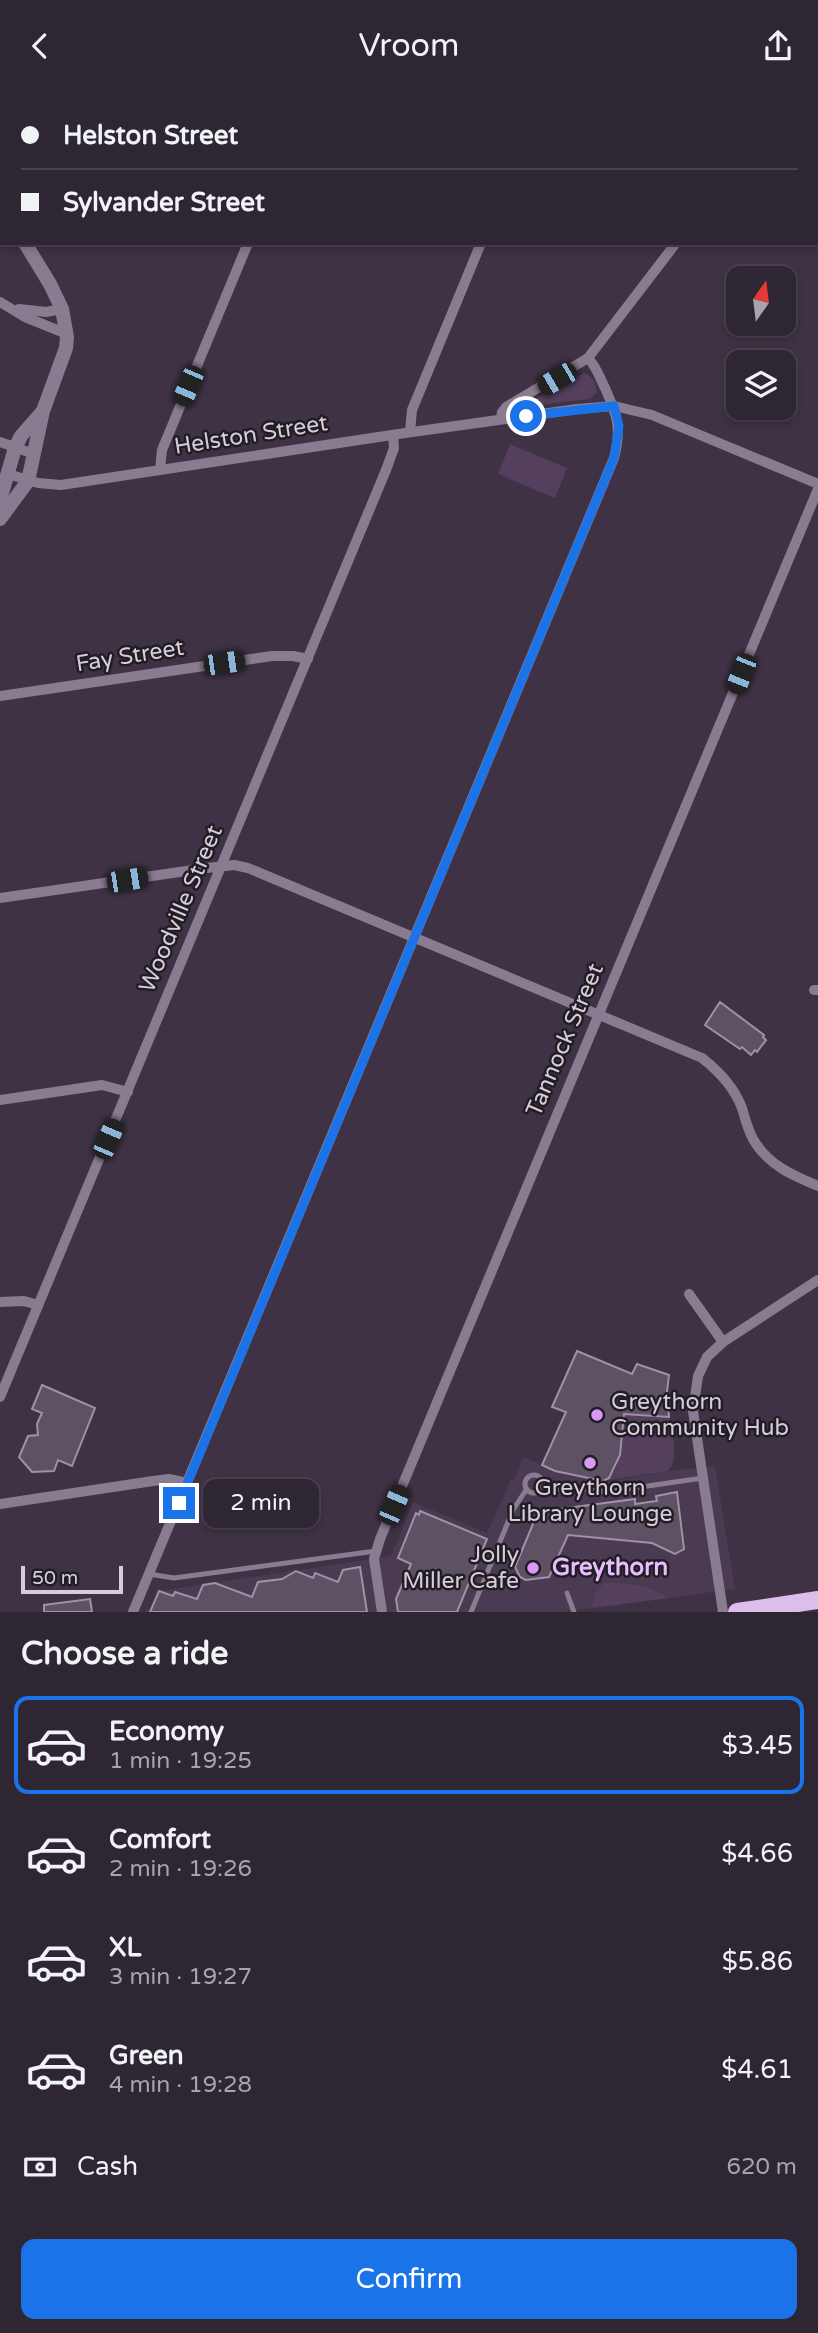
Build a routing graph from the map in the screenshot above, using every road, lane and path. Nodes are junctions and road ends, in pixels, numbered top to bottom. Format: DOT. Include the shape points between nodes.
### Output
graph roads {
  1 [pos="25,245"];
  2 [pos="247,245"];
  3 [pos="480,245"];
  4 [pos="674,245"];
  5 [pos="0,302"];
  6 [pos="61,306"];
  7 [pos="13,308"];
  8 [pos="67,334"];
  9 [pos="588,358"];
  10 [pos="614,406"];
  11 [pos="43,411"];
  12 [pos="501,419"];
  13 [pos="410,432"];
  14 [pos="393,435"];
  15 [pos="0,442"];
  16 [pos="15,449"];
  17 [pos="34,454"];
  18 [pos="160,471"];
  19 [pos="8,474"];
  20 [pos="28,481"];
  21 [pos="818,487"];
  22 [pos="0,500"];
  23 [pos="0,519"];
  24 [pos="308,659"];
  25 [pos="0,697"];
  26 [pos="222,866"];
  27 [pos="0,898"];
  28 [pos="415,937"];
  29 [pos="599,1014"];
  30 [pos="128,1092"];
  31 [pos="0,1100"];
  32 [pos="818,1186"];
  33 [pos="818,1280"];
  34 [pos="689,1294"];
  35 [pos="0,1302"];
  36 [pos="38,1305"];
  37 [pos="723,1342"];
  38 [pos="0,1397"];
  39 [pos="703,1478"];
  40 [pos="187,1483"];
  41 [pos="526,1490"];
  42 [pos="541,1490"];
  43 [pos="0,1504"];
  44 [pos="376,1551"];
  45 [pos="149,1574"];
  46 [pos="566,1593"];
  47 [pos="814,1604"];
  48 [pos="133,1612"];
  49 [pos="382,1612"];
  50 [pos="471,1612"];
  51 [pos="574,1612"];
  52 [pos="723,1612"];
  53 [pos="737,1612"];
  1 -- 6 [label="street"];
  2 -- 18 [label="street" via="162,450"];
  3 -- 13 [label="street" via="412,410"];
  4 -- 9 [label="street"];
  5 -- 7 [label="street"];
  6 -- 7 [label="street" via="30,311"];
  6 -- 8 [label="street"];
  7 -- 8 [label="street"];
  8 -- 11 [label="street"];
  9 -- 10 [label="street"];
  9 -- 12 [label="street" via="506,407"];
  10 -- 12 [label="street, Helston Street"];
  10 -- 21 [label="street, Helston Street" via="639,410"];
  10 -- 28 [label="street" via="619,426 614,458"];
  11 -- 16 [label="street"];
  11 -- 17 [label="street"];
  12 -- 13 [label="street, Helston Street"];
  13 -- 14 [label="street, Helston Street"];
  14 -- 18 [label="street, Helston Street"];
  14 -- 24 [label="street, Woodville Street" via="391,458"];
  15 -- 16 [label="street"];
  16 -- 17 [label="street"];
  16 -- 19 [label="street"];
  17 -- 20 [label="street"];
  18 -- 20 [label="street, Helston Street" via="50,486"];
  19 -- 20 [label="street, Helston Street"];
  19 -- 22 [label="street"];
  20 -- 23 [label="street"];
  21 -- 29 [label="street, Tannock Street"];
  24 -- 25 [label="street, Fay Street" via="272,656"];
  24 -- 26 [label="street, Woodville Street"];
  26 -- 27 [label="street"];
  26 -- 28 [label="street" via="248,868"];
  26 -- 30 [label="street, Woodville Street"];
  28 -- 29 [label="street"];
  28 -- 40 [label="street"];
  29 -- 32 [label="street" via="713,1067 737,1096 764,1155 783,1170"];
  29 -- 44 [label="street, Tannock Street"];
  30 -- 31 [label="street" via="102,1085"];
  30 -- 36 [label="street, Woodville Street"];
  33 -- 37 [label="street"];
  34 -- 37 [label="street"];
  35 -- 36 [label="street"];
  36 -- 38 [label="street, Woodville Street"];
  37 -- 39 [label="street" via="700,1370 693,1399"];
  39 -- 42 [label="lane" via="606,1492"];
  39 -- 52 [label="street"];
  40 -- 43 [label="street" via="160,1480"];
  40 -- 45 [label="street"];
  41 -- 42 [label="lane" via="534,1494"];
  41 -- 42 [label="lane" via="526,1479 534,1475 541,1479"];
  41 -- 50 [label="lane" via="513,1510"];
  44 -- 45 [label="lane" via="174,1578"];
  44 -- 49 [label="street, Tannock Street"];
  45 -- 48 [label="street"];
  46 -- 51 [label="lane"];
  47 -- 53 [label="main road"];
}
